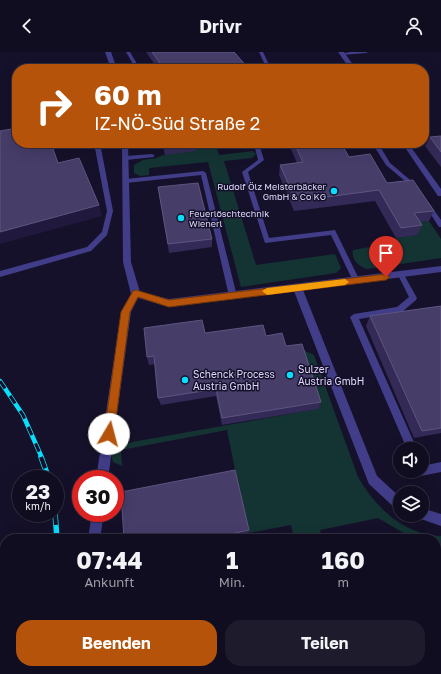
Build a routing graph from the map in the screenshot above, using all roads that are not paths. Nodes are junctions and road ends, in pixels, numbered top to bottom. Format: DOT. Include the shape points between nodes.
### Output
graph roads {
  1 [pos="108,52"];
  2 [pos="128,52"];
  3 [pos="261,52"];
  4 [pos="366,52"];
  5 [pos="341,53"];
  6 [pos="112,64"];
  7 [pos="134,64"];
  8 [pos="267,64"];
  9 [pos="349,64"];
  10 [pos="98,148"];
  11 [pos="125,148"];
  12 [pos="257,148"];
  13 [pos="378,148"];
  14 [pos="409,148"];
  15 [pos="152,156"];
  16 [pos="126,158"];
  17 [pos="126,181"];
  18 [pos="420,194"];
  19 [pos="441,194"];
  20 [pos="424,200"];
  21 [pos="441,225"];
  22 [pos="441,269"];
  23 [pos="0,274"];
  24 [pos="401,275"];
  25 [pos="356,281"];
  26 [pos="297,287"];
  27 [pos="136,294"];
  28 [pos="233,296"];
  29 [pos="409,442"];
  30 [pos="441,467"];
  31 [pos="429,469"];
  32 [pos="103,470"];
  33 [pos="393,499"];
  34 [pos="429,516"];
  35 [pos="441,520"];
  36 [pos="97,522"];
  37 [pos="95,534"];
  1 -- 6 [label="street"];
  2 -- 7 [label="lane"];
  3 -- 8 [label="lane"];
  4 -- 5 [label="lane"];
  5 -- 9 [label="street"];
  10 -- 23 [label="lane" via="110,211 105,233 89,249"];
  11 -- 16 [label="street"];
  12 -- 25 [label="lane" via="262,160 245,172 268,241 333,232"];
  13 -- 18 [label="lane" via="388,164"];
  14 -- 19 [label="street"];
  15 -- 16 [label="lane"];
  16 -- 17 [label="street"];
  17 -- 27 [label="street" via="127,262"];
  17 -- 28 [label="lane" via="203,173"];
  20 -- 21 [label="lane"];
  22 -- 24 [label="street"];
  24 -- 25 [label="street"];
  24 -- 29 [label="lane" via="413,298 399,310 354,317"];
  25 -- 26 [label="street"];
  26 -- 28 [label="street"];
  26 -- 33 [label="street" via="373,480"];
  27 -- 28 [label="street" via="169,303"];
  27 -- 32 [label="street" via="126,312"];
  30 -- 31 [label="lane"];
  34 -- 35 [label="street"];
  36 -- 37 [label="street"];
}
